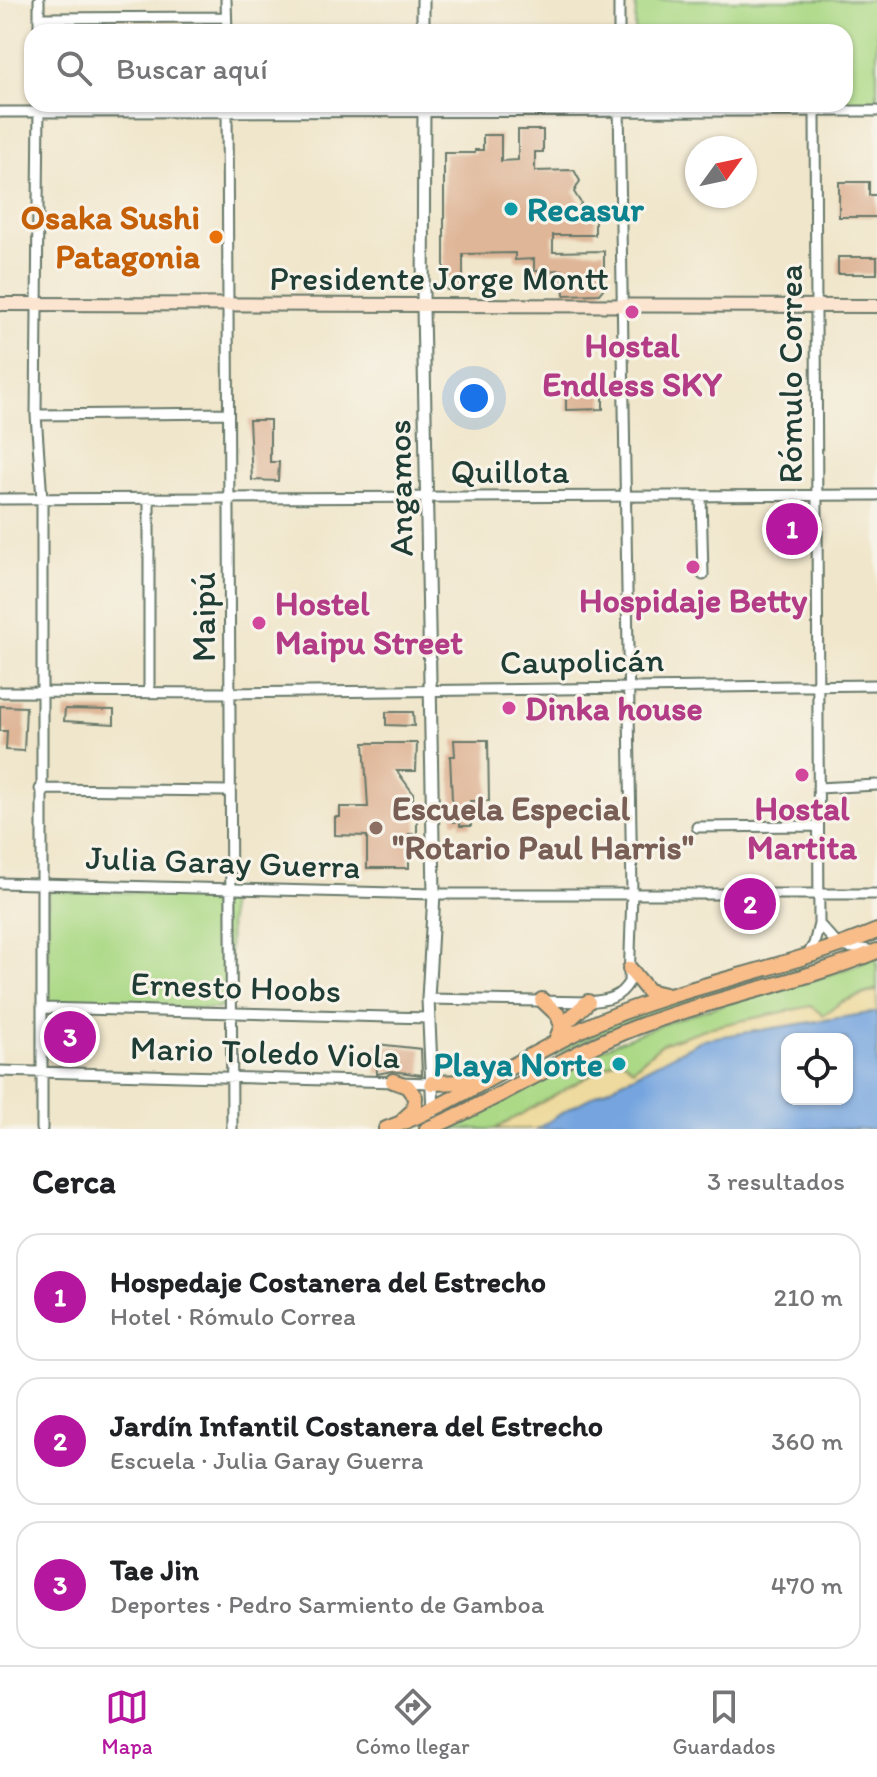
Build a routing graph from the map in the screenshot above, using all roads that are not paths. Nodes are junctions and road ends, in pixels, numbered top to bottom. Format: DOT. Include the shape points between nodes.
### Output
graph roads {
  1 [pos="39,0"];
  2 [pos="226,0"];
  3 [pos="423,0"];
  4 [pos="619,0"];
  5 [pos="226,17"];
  6 [pos="39,18"];
  7 [pos="39,24"];
  8 [pos="226,24"];
  9 [pos="423,24"];
  10 [pos="619,24"];
  11 [pos="24,110"];
  12 [pos="853,111"];
  13 [pos="877,111"];
  14 [pos="0,112"];
  15 [pos="39,112"];
  16 [pos="227,112"];
  17 [pos="424,112"];
  18 [pos="619,112"];
  19 [pos="815,112"];
  20 [pos="0,304"];
  21 [pos="38,304"];
  22 [pos="228,305"];
  23 [pos="816,305"];
  24 [pos="622,306"];
  25 [pos="877,306"];
  26 [pos="423,307"];
  27 [pos="228,413"];
  28 [pos="36,415"];
  29 [pos="877,495"];
  30 [pos="701,496"];
  31 [pos="817,496"];
  32 [pos="429,497"];
  33 [pos="623,497"];
  34 [pos="149,498"];
  35 [pos="229,498"];
  36 [pos="0,499"];
  37 [pos="42,499"];
  38 [pos="703,575"];
  39 [pos="877,685"];
  40 [pos="627,686"];
  41 [pos="818,686"];
  42 [pos="432,688"];
  43 [pos="0,692"];
  44 [pos="42,692"];
  45 [pos="149,693"];
  46 [pos="230,693"];
  47 [pos="877,785"];
  48 [pos="818,788"];
  49 [pos="40,789"];
  50 [pos="230,791"];
  51 [pos="818,826"];
  52 [pos="697,827"];
  53 [pos="0,883"];
  54 [pos="42,883"];
  55 [pos="230,888"];
  56 [pos="632,893"];
  57 [pos="434,894"];
  58 [pos="877,894"];
  59 [pos="818,895"];
  60 [pos="819,924"];
  61 [pos="877,931"];
  62 [pos="839,946"];
  63 [pos="877,950"];
  64 [pos="804,959"];
  65 [pos="630,969"];
  66 [pos="669,996"];
  67 [pos="428,999"];
  68 [pos="542,1000"];
  69 [pos="588,1002"];
  70 [pos="42,1008"];
  71 [pos="231,1014"];
  72 [pos="428,1018"];
  73 [pos="562,1026"];
  74 [pos="555,1043"];
  75 [pos="503,1070"];
  76 [pos="0,1071"];
  77 [pos="41,1072"];
  78 [pos="231,1076"];
  79 [pos="393,1081"];
  80 [pos="432,1083"];
  81 [pos="433,1111"];
  82 [pos="42,1129"];
  83 [pos="232,1129"];
  84 [pos="385,1129"];
  85 [pos="419,1129"];
  86 [pos="427,1129"];
  1 -- 6 [label="street"];
  2 -- 5 [label="street"];
  3 -- 9 [label="street"];
  4 -- 10 [label="street"];
  5 -- 6 [label="street"];
  5 -- 8 [label="street"];
  6 -- 7 [label="street"];
  11 -- 14 [label="street"];
  12 -- 13 [label="street"];
  15 -- 21 [label="street"];
  16 -- 22 [label="street, Maipú"];
  17 -- 26 [label="street, Angamos"];
  18 -- 24 [label="street"];
  19 -- 23 [label="street, Rómulo Correa"];
  20 -- 21 [label="main road, Presidente Jorge Montt"];
  21 -- 22 [label="main road, Presidente Jorge Montt"];
  21 -- 28 [label="street"];
  22 -- 26 [label="main road, Presidente Jorge Montt"];
  22 -- 27 [label="street, Maipú"];
  23 -- 24 [label="main road, Presidente Jorge Montt"];
  23 -- 25 [label="main road, Presidente Jorge Montt"];
  23 -- 31 [label="street, Rómulo Correa"];
  24 -- 26 [label="main road, Presidente Jorge Montt"];
  24 -- 33 [label="street"];
  26 -- 32 [label="street, Angamos"];
  27 -- 28 [label="street"];
  27 -- 35 [label="street, Maipú"];
  28 -- 37 [label="street"];
  29 -- 31 [label="street, Quillota"];
  30 -- 31 [label="street, Quillota"];
  30 -- 33 [label="street, Quillota"];
  30 -- 38 [label="street"];
  31 -- 41 [label="street, Rómulo Correa"];
  32 -- 33 [label="street, Quillota"];
  32 -- 35 [label="street, Quillota"];
  32 -- 42 [label="street, Angamos"];
  33 -- 40 [label="street"];
  34 -- 35 [label="street, Quillota"];
  34 -- 37 [label="street, Quillota"];
  34 -- 45 [label="street"];
  35 -- 46 [label="street, Maipú"];
  36 -- 37 [label="street, Quillota"];
  37 -- 44 [label="street"];
  39 -- 41 [label="street, Caupolicán"];
  40 -- 41 [label="street, Caupolicán"];
  40 -- 42 [label="street, Caupolicán"];
  40 -- 56 [label="street"];
  41 -- 48 [label="street, Rómulo Correa"];
  42 -- 46 [label="street, Caupolicán"];
  42 -- 57 [label="street, Angamos"];
  43 -- 44 [label="street, Caupolicán"];
  44 -- 45 [label="street, Caupolicán"];
  44 -- 49 [label="street"];
  45 -- 46 [label="street, Caupolicán"];
  46 -- 50 [label="street, Maipú"];
  47 -- 48 [label="street"];
  48 -- 51 [label="street, Rómulo Correa"];
  49 -- 50 [label="street"];
  49 -- 54 [label="street"];
  50 -- 55 [label="street, Maipú"];
  51 -- 52 [label="street"];
  51 -- 59 [label="street, Rómulo Correa"];
  53 -- 54 [label="street, Julia Garay Guerra"];
  54 -- 55 [label="street, Julia Garay Guerra"];
  54 -- 70 [label="street"];
  55 -- 57 [label="street, Julia Garay Guerra"];
  55 -- 71 [label="street, Maipú"];
  56 -- 57 [label="street, Julia Garay Guerra"];
  56 -- 59 [label="street, Julia Garay Guerra"];
  56 -- 65 [label="street"];
  57 -- 67 [label="street, Angamos"];
  58 -- 59 [label="street, Julia Garay Guerra"];
  59 -- 60 [label="street, Rómulo Correa"];
  60 -- 62 [label="street"];
  60 -- 64 [label="street, Rómulo Correa"];
  61 -- 62 [label="main road"];
  62 -- 63 [label="street"];
  62 -- 64 [label="main road"];
  63 -- 86 [label="main road" via="810,977 637,1027"];
  64 -- 66 [label="main road"];
  65 -- 66 [label="main road" via="648,991"];
  65 -- 69 [label="street" via="623,992 610,1000"];
  66 -- 74 [label="main road"];
  67 -- 68 [label="street"];
  67 -- 72 [label="street, Angamos"];
  68 -- 69 [label="street"];
  68 -- 73 [label="main road"];
  69 -- 73 [label="main road"];
  70 -- 71 [label="street, Ernesto Hoobs"];
  70 -- 77 [label="street"];
  71 -- 72 [label="street, Ernesto Hoobs"];
  71 -- 78 [label="street, Maipú"];
  72 -- 80 [label="street, Angamos"];
  73 -- 74 [label="main road"];
  74 -- 75 [label="main road"];
  75 -- 80 [label="main road" via="463,1082"];
  75 -- 81 [label="main road"];
  76 -- 77 [label="street, Mario Toledo Viola"];
  77 -- 78 [label="street, Mario Toledo Viola"];
  77 -- 82 [label="street"];
  78 -- 79 [label="street, Mario Toledo Viola"];
  78 -- 83 [label="street, Maipú"];
  79 -- 80 [label="street, Mario Toledo Viola"];
  79 -- 84 [label="main road" via="407,1086 416,1102 407,1117"];
  80 -- 81 [label="street, Angamos"];
  81 -- 84 [label="main road"];
  81 -- 85 [label="main road"];
}
